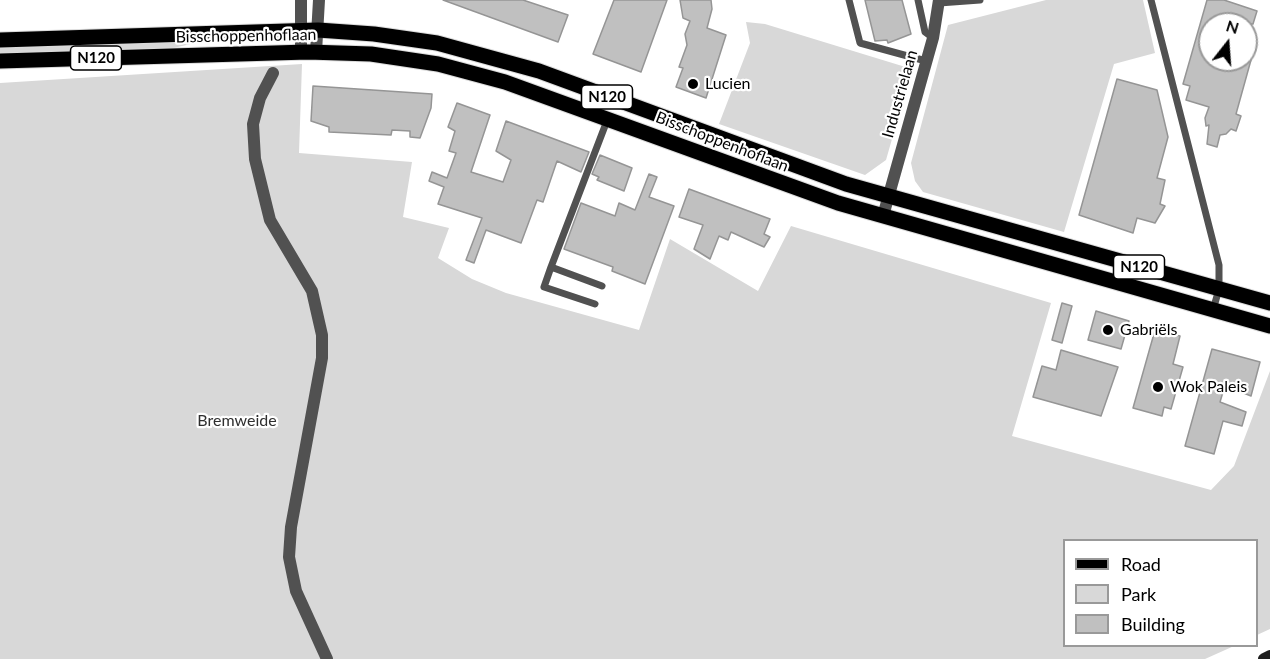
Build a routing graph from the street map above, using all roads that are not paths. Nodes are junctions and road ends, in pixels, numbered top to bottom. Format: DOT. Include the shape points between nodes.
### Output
graph roads {
  1 [pos="301,0"];
  2 [pos="319,0"];
  3 [pos="849,0"];
  4 [pos="918,0"];
  5 [pos="980,0"];
  6 [pos="1151,0"];
  7 [pos="939,1"];
  8 [pos="302,30"];
  9 [pos="318,30"];
  10 [pos="933,38"];
  11 [pos="0,39"];
  12 [pos="309,52"];
  13 [pos="0,61"];
  14 [pos="927,62"];
  15 [pos="273,73"];
  16 [pos="608,118"];
  17 [pos="889,196"];
  18 [pos="883,216"];
  19 [pos="551,267"];
  20 [pos="602,286"];
  21 [pos="1219,289"];
  22 [pos="1270,303"];
  23 [pos="594,304"];
  24 [pos="1213,310"];
  25 [pos="1270,326"];
  26 [pos="1270,656"];
  27 [pos="327,659"];
  28 [pos="1264,659"];
  1 -- 8 [label="street"];
  2 -- 9 [label="street"];
  3 -- 14 [label="lane" via="860,43"];
  4 -- 10 [label="lane" via="925,32"];
  5 -- 7 [label="lane"];
  6 -- 21 [label="lane" via="1219,265"];
  7 -- 10 [label="street, Industrielaan"];
  8 -- 9 [label="main road, Bisschoppenhoflaan / N120"];
  8 -- 11 [label="main road, Bisschoppenhoflaan / N120"];
  8 -- 12 [label="street"];
  9 -- 12 [label="street"];
  9 -- 17 [label="main road, Bisschoppenhoflaan / N120" via="416,39 499,58 802,169"];
  10 -- 14 [label="street, Industrielaan"];
  12 -- 13 [label="main road, Bisschoppenhoflaan / N120"];
  12 -- 16 [label="main road, Bisschoppenhoflaan / N120" via="371,54 455,68"];
  14 -- 17 [label="street, Industrielaan"];
  15 -- 27 [label="street" via="253,124 255,159 270,220 312,291 322,343 289,537 289,557 296,591"];
  16 -- 18 [label="main road, Bisschoppenhoflaan / N120" via="785,185"];
  16 -- 19 [label="lane"];
  17 -- 18 [label="street, Industrielaan"];
  17 -- 21 [label="main road, Bisschoppenhoflaan / N120"];
  18 -- 24 [label="main road, Bisschoppenhoflaan / N120"];
  19 -- 20 [label="lane"];
  19 -- 23 [label="lane" via="544,287"];
  21 -- 22 [label="main road, N120"];
  21 -- 24 [label="lane"];
  24 -- 25 [label="main road, N120"];
  26 -- 28 [label="street"];
}
